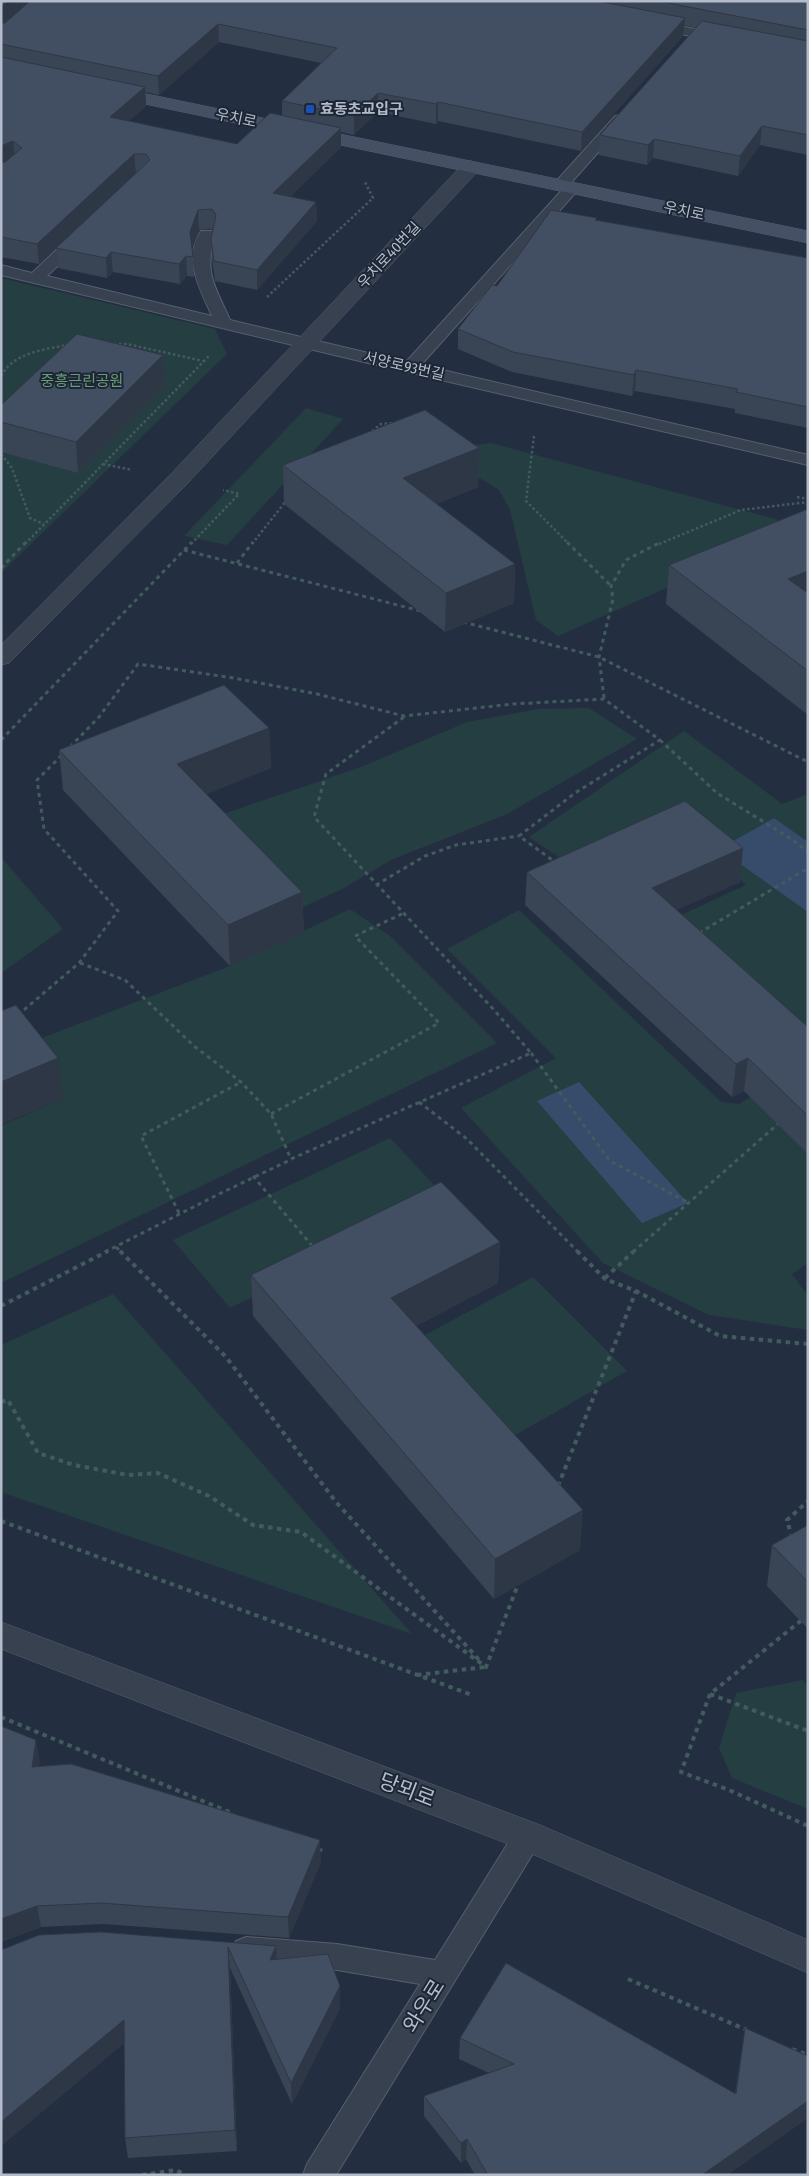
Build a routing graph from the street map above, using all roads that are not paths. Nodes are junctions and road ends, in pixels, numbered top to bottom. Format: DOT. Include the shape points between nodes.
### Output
graph roads {
  1 [pos="641,22"];
  2 [pos="697,33"];
  3 [pos="734,40"];
  4 [pos="684,48"];
  5 [pos="86,86"];
  6 [pos="631,106"];
  7 [pos="472,167"];
  8 [pos="566,187"];
  9 [pos="92,225"];
  10 [pos="207,234"];
  11 [pos="808,237"];
  12 [pos="1,270"];
  13 [pos="36,278"];
  14 [pos="223,323"];
  15 [pos="306,343"];
  16 [pos="410,367"];
  17 [pos="808,460"];
  18 [pos="1,658"];
  19 [pos="1,1635"];
  20 [pos="528,1836"];
  21 [pos="221,1948"];
  22 [pos="808,1957"];
  23 [pos="443,1975"];
  24 [pos="318,2175"];
  1 -- 2 [label="lane"];
  2 -- 3 [label="lane"];
  2 -- 4 [label="lane"];
  5 -- 7 [label="main road, 우치로"];
  6 -- 8 [label="lane"];
  7 -- 8 [label="main road, 우치로"];
  7 -- 15 [label="street, 우치로40번길"];
  8 -- 11 [label="main road, 우치로"];
  8 -- 16 [label="lane"];
  9 -- 13 [label="lane"];
  10 -- 14 [label="lane" via="201,254 202,274"];
  12 -- 13 [label="lane, 서양로93번길"];
  13 -- 14 [label="lane, 서양로93번길"];
  14 -- 15 [label="lane, 서양로93번길"];
  15 -- 16 [label="lane, 서양로93번길"];
  15 -- 18 [label="street, 우치로40번길" via="178,480"];
  16 -- 17 [label="lane, 서양로93번길"];
  19 -- 20 [label="street, 당뫼로"];
  20 -- 22 [label="street, 당뫼로"];
  20 -- 23 [label="lane, 와우로"];
  21 -- 23 [label="lane" via="337,1957"];
  23 -- 24 [label="lane, 와우로"];
}
